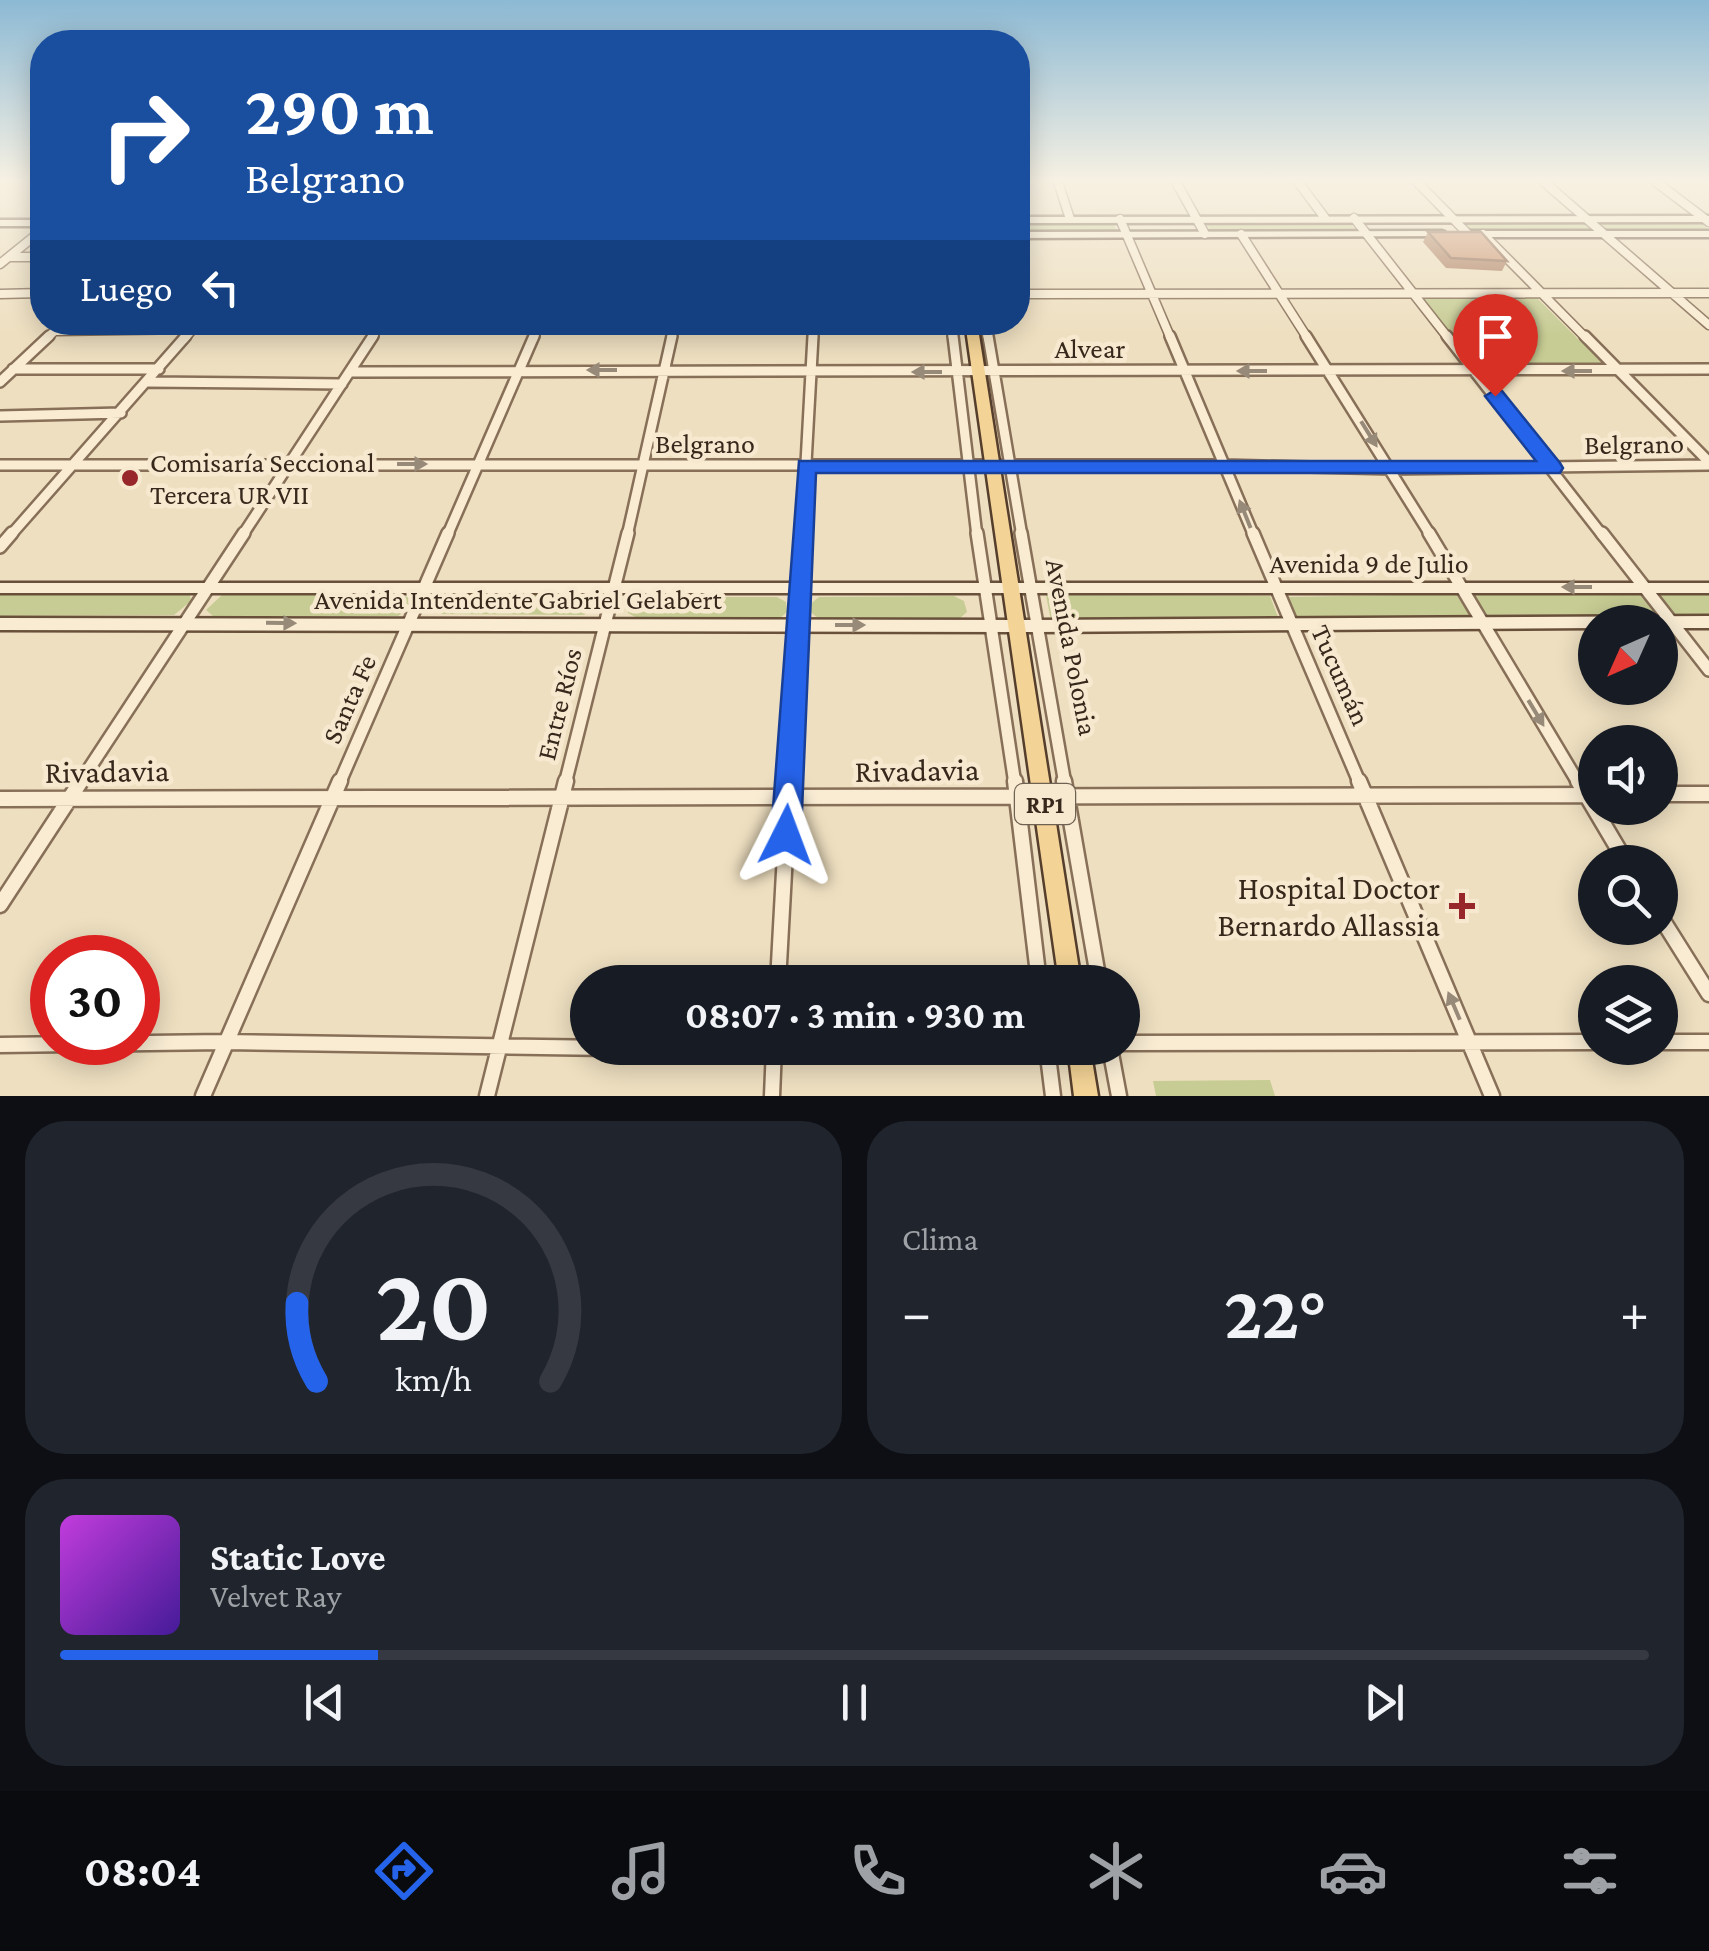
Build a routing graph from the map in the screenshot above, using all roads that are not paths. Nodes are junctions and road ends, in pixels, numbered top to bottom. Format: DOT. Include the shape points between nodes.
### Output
graph roads {
  1 [pos="1030,234"];
  2 [pos="1205,234"];
  3 [pos="1242,234"];
  4 [pos="1364,234"];
  5 [pos="1468,234"];
  6 [pos="1483,234"];
  7 [pos="1604,234"];
  8 [pos="1709,234"];
  9 [pos="1128,235"];
  10 [pos="30,236"];
  11 [pos="30,257"];
  12 [pos="3,259"];
  13 [pos="0,294"];
  14 [pos="30,294"];
  15 [pos="1030,294"];
  16 [pos="1152,294"];
  17 [pos="1279,294"];
  18 [pos="1412,294"];
  19 [pos="1542,294"];
  20 [pos="1673,294"];
  21 [pos="1709,294"];
  22 [pos="1709,324"];
  23 [pos="50,335"];
  24 [pos="189,335"];
  25 [pos="374,335"];
  26 [pos="534,335"];
  27 [pos="672,335"];
  28 [pos="813,335"];
  29 [pos="954,335"];
  30 [pos="974,335"];
  31 [pos="985,335"];
  32 [pos="14,369"];
  33 [pos="159,369"];
  34 [pos="663,370"];
  35 [pos="1330,370"];
  36 [pos="1709,370"];
  37 [pos="518,371"];
  38 [pos="986,371"];
  39 [pos="1184,371"];
  40 [pos="1476,371"];
  41 [pos="1617,371"];
  42 [pos="350,372"];
  43 [pos="811,372"];
  44 [pos="958,372"];
  45 [pos="0,382"];
  46 [pos="148,382"];
  47 [pos="342,384"];
  48 [pos="121,413"];
  49 [pos="0,416"];
  50 [pos="478,464"];
  51 [pos="1709,464"];
  52 [pos="0,465"];
  53 [pos="76,465"];
  54 [pos="290,465"];
  55 [pos="968,465"];
  56 [pos="992,465"];
  57 [pos="1225,465"];
  58 [pos="644,466"];
  59 [pos="806,466"];
  60 [pos="1011,466"];
  61 [pos="1552,468"];
  62 [pos="1391,469"];
  63 [pos="0,547"];
  64 [pos="428,585"];
  65 [pos="614,586"];
  66 [pos="207,587"];
  67 [pos="984,587"];
  68 [pos="0,588"];
  69 [pos="1012,588"];
  70 [pos="1030,588"];
  71 [pos="1460,588"];
  72 [pos="1645,588"];
  73 [pos="1709,588"];
  74 [pos="799,589"];
  75 [pos="1276,589"];
  76 [pos="1658,605"];
  77 [pos="183,622"];
  78 [pos="605,622"];
  79 [pos="1578,622"];
  80 [pos="1678,622"];
  81 [pos="1709,622"];
  82 [pos="1482,623"];
  83 [pos="0,624"];
  84 [pos="410,625"];
  85 [pos="797,625"];
  86 [pos="988,625"];
  87 [pos="1292,625"];
  88 [pos="1016,626"];
  89 [pos="1036,626"];
  90 [pos="1678,631"];
  91 [pos="1709,670"];
  92 [pos="1578,776"];
  93 [pos="1678,794"];
  94 [pos="1709,794"];
  95 [pos="1578,795"];
  96 [pos="332,796"];
  97 [pos="1017,796"];
  98 [pos="1366,797"];
  99 [pos="69,798"];
  100 [pos="788,798"];
  101 [pos="1044,798"];
  102 [pos="1070,798"];
  103 [pos="0,799"];
  104 [pos="561,800"];
  105 [pos="0,905"];
  106 [pos="1678,945"];
  107 [pos="779,965"];
  108 [pos="1038,965"];
  109 [pos="1068,965"];
  110 [pos="1097,965"];
  111 [pos="1709,994"];
  112 [pos="224,1042"];
  113 [pos="1140,1042"];
  114 [pos="1470,1042"];
  115 [pos="1578,1042"];
  116 [pos="1678,1042"];
  117 [pos="1709,1042"];
  118 [pos="0,1045"];
  119 [pos="570,1049"];
  120 [pos="498,1050"];
  121 [pos="773,1065"];
  122 [pos="1050,1065"];
  123 [pos="1081,1065"];
  124 [pos="1113,1065"];
  125 [pos="203,1096"];
  126 [pos="487,1096"];
  127 [pos="772,1096"];
  128 [pos="1054,1096"];
  129 [pos="1086,1096"];
  130 [pos="1118,1096"];
  131 [pos="1492,1096"];
  1 -- 9 [label="main road"];
  2 -- 3 [label="main road"];
  2 -- 9 [label="main road"];
  3 -- 4 [label="main road"];
  3 -- 17 [label="street"];
  4 -- 5 [label="main road"];
  4 -- 18 [label="street"];
  5 -- 6 [label="main road"];
  6 -- 7 [label="main road"];
  6 -- 19 [label="street"];
  7 -- 8 [label="main road"];
  7 -- 20 [label="street"];
  9 -- 16 [label="street, Tucumán"];
  10 -- 12 [label="street"];
  11 -- 12 [label="street"];
  13 -- 14 [label="street"];
  15 -- 16 [label="street"];
  16 -- 17 [label="street"];
  16 -- 39 [label="street, Tucumán"];
  17 -- 18 [label="street"];
  17 -- 35 [label="street"];
  18 -- 19 [label="street"];
  18 -- 40 [label="street"];
  19 -- 20 [label="street"];
  19 -- 41 [label="street"];
  20 -- 21 [label="street"];
  20 -- 22 [label="street"];
  23 -- 32 [label="street"];
  24 -- 33 [label="street"];
  25 -- 42 [label="street"];
  26 -- 37 [label="street, Santa Fe"];
  27 -- 34 [label="street, Entre Ríos"];
  28 -- 43 [label="street"];
  29 -- 44 [label="street"];
  30 -- 38 [label="main road, Avenida Polonia / RP1"];
  31 -- 38 [label="street, Avenida Polonia"];
  32 -- 33 [label="street"];
  32 -- 45 [label="street"];
  33 -- 46 [label="street"];
  34 -- 37 [label="street, Alvear, one-way"];
  34 -- 43 [label="street, Alvear"];
  34 -- 58 [label="street, Entre Ríos"];
  35 -- 39 [label="street, Alvear, one-way"];
  35 -- 40 [label="street, Alvear"];
  35 -- 62 [label="street, one-way"];
  36 -- 41 [label="street, Alvear"];
  37 -- 42 [label="street, Alvear"];
  37 -- 50 [label="street, Santa Fe"];
  38 -- 39 [label="street, Alvear"];
  38 -- 44 [label="street, Alvear"];
  38 -- 56 [label="main road, Avenida Polonia / RP1"];
  38 -- 60 [label="street, Avenida Polonia"];
  39 -- 57 [label="street, Tucumán"];
  41 -- 40 [label="street, Alvear, one-way"];
  40 -- 61 [label="street"];
  41 -- 51 [label="street"];
  42 -- 47 [label="street"];
  44 -- 43 [label="street, Alvear, one-way"];
  43 -- 59 [label="street"];
  44 -- 55 [label="street"];
  46 -- 47 [label="street"];
  46 -- 48 [label="street"];
  47 -- 54 [label="street"];
  48 -- 49 [label="street"];
  48 -- 53 [label="street"];
  54 -- 50 [label="street, Belgrano, one-way"];
  50 -- 58 [label="street, Belgrano"];
  50 -- 64 [label="street, Santa Fe"];
  51 -- 61 [label="street, Belgrano"];
  52 -- 53 [label="street, Belgrano"];
  53 -- 54 [label="street, Belgrano"];
  53 -- 63 [label="street"];
  54 -- 66 [label="street"];
  55 -- 56 [label="street, Belgrano"];
  55 -- 59 [label="street, Belgrano"];
  55 -- 67 [label="street"];
  56 -- 60 [label="street, Belgrano"];
  56 -- 69 [label="main road, Avenida Polonia / RP1"];
  57 -- 60 [label="street, Belgrano"];
  57 -- 62 [label="street, Belgrano"];
  75 -- 57 [label="street, Tucumán, one-way"];
  58 -- 59 [label="street, Belgrano"];
  58 -- 65 [label="street, Entre Ríos"];
  59 -- 74 [label="street"];
  60 -- 70 [label="street, Avenida Polonia"];
  61 -- 62 [label="street, Belgrano"];
  61 -- 72 [label="street"];
  62 -- 71 [label="street"];
  64 -- 65 [label="main road, Avenida Intendente Gabriel Gelabert"];
  64 -- 66 [label="main road, Avenida Intendente Gabriel Gelabert"];
  64 -- 84 [label="street, Santa Fe"];
  65 -- 74 [label="main road, Avenida Intendente Gabriel Gelabert"];
  65 -- 78 [label="street, Entre Ríos"];
  66 -- 68 [label="main road, Avenida Intendente Gabriel Gelabert"];
  66 -- 77 [label="street"];
  67 -- 69 [label="main road, Avenida Intendente Gabriel Gelabert"];
  67 -- 74 [label="main road, Avenida Intendente Gabriel Gelabert"];
  67 -- 86 [label="street"];
  69 -- 70 [label="main road, Avenida Intendente Gabriel Gelabert"];
  69 -- 88 [label="main road, Avenida Polonia / RP1"];
  70 -- 75 [label="main road, Avenida 9 de Julio"];
  70 -- 89 [label="street, Avenida Polonia"];
  72 -- 71 [label="main road, Avenida 9 de Julio, one-way"];
  71 -- 75 [label="main road, Avenida 9 de Julio"];
  71 -- 82 [label="street"];
  72 -- 73 [label="main road, Avenida 9 de Julio"];
  72 -- 76 [label="street"];
  74 -- 85 [label="street"];
  75 -- 87 [label="street, Tucumán"];
  77 -- 83 [label="main road, Avenida Intendente Gabriel Gelabert"];
  77 -- 84 [label="main road, Avenida Intendente Gabriel Gelabert, one-way"];
  77 -- 99 [label="street"];
  78 -- 84 [label="main road, Avenida Intendente Gabriel Gelabert"];
  78 -- 85 [label="main road, Avenida Intendente Gabriel Gelabert"];
  78 -- 104 [label="street, Entre Ríos"];
  79 -- 82 [label="main road"];
  80 -- 81 [label="main road"];
  82 -- 87 [label="main road"];
  82 -- 92 [label="street, one-way"];
  84 -- 96 [label="street, Santa Fe"];
  85 -- 86 [label="main road, Avenida Intendente Gabriel Gelabert, one-way"];
  85 -- 100 [label="street"];
  86 -- 88 [label="main road, Avenida Intendente Gabriel Gelabert"];
  86 -- 97 [label="street"];
  87 -- 89 [label="main road"];
  87 -- 98 [label="street, Tucumán"];
  88 -- 89 [label="main road, Avenida Intendente Gabriel Gelabert"];
  88 -- 101 [label="main road, Avenida Polonia / RP1"];
  89 -- 102 [label="street, Avenida Polonia"];
  90 -- 91 [label="street"];
  93 -- 94 [label="street"];
  95 -- 98 [label="street, Rivadavia"];
  96 -- 99 [label="street, Rivadavia"];
  96 -- 104 [label="street, Rivadavia"];
  96 -- 112 [label="street, Santa Fe"];
  97 -- 100 [label="street, Rivadavia"];
  97 -- 101 [label="street, Rivadavia"];
  97 -- 108 [label="street"];
  98 -- 102 [label="street, Rivadavia"];
  114 -- 98 [label="street, Tucumán, one-way"];
  99 -- 103 [label="street, Rivadavia"];
  99 -- 105 [label="street"];
  100 -- 104 [label="street, Rivadavia"];
  100 -- 107 [label="street"];
  101 -- 102 [label="street, Rivadavia"];
  101 -- 109 [label="main road, Avenida Polonia / RP1"];
  102 -- 110 [label="street, Avenida Polonia"];
  104 -- 120 [label="street, Entre Ríos"];
  106 -- 111 [label="street"];
  112 -- 118 [label="street"];
  112 -- 120 [label="street"];
  112 -- 125 [label="street, Santa Fe"];
  113 -- 114 [label="street"];
  114 -- 115 [label="street"];
  114 -- 131 [label="street, Tucumán"];
  116 -- 117 [label="street"];
  119 -- 120 [label="street"];
  120 -- 126 [label="street, Entre Ríos"];
  121 -- 127 [label="street"];
  122 -- 128 [label="street"];
  123 -- 129 [label="main road"];
  124 -- 130 [label="street"];
}
